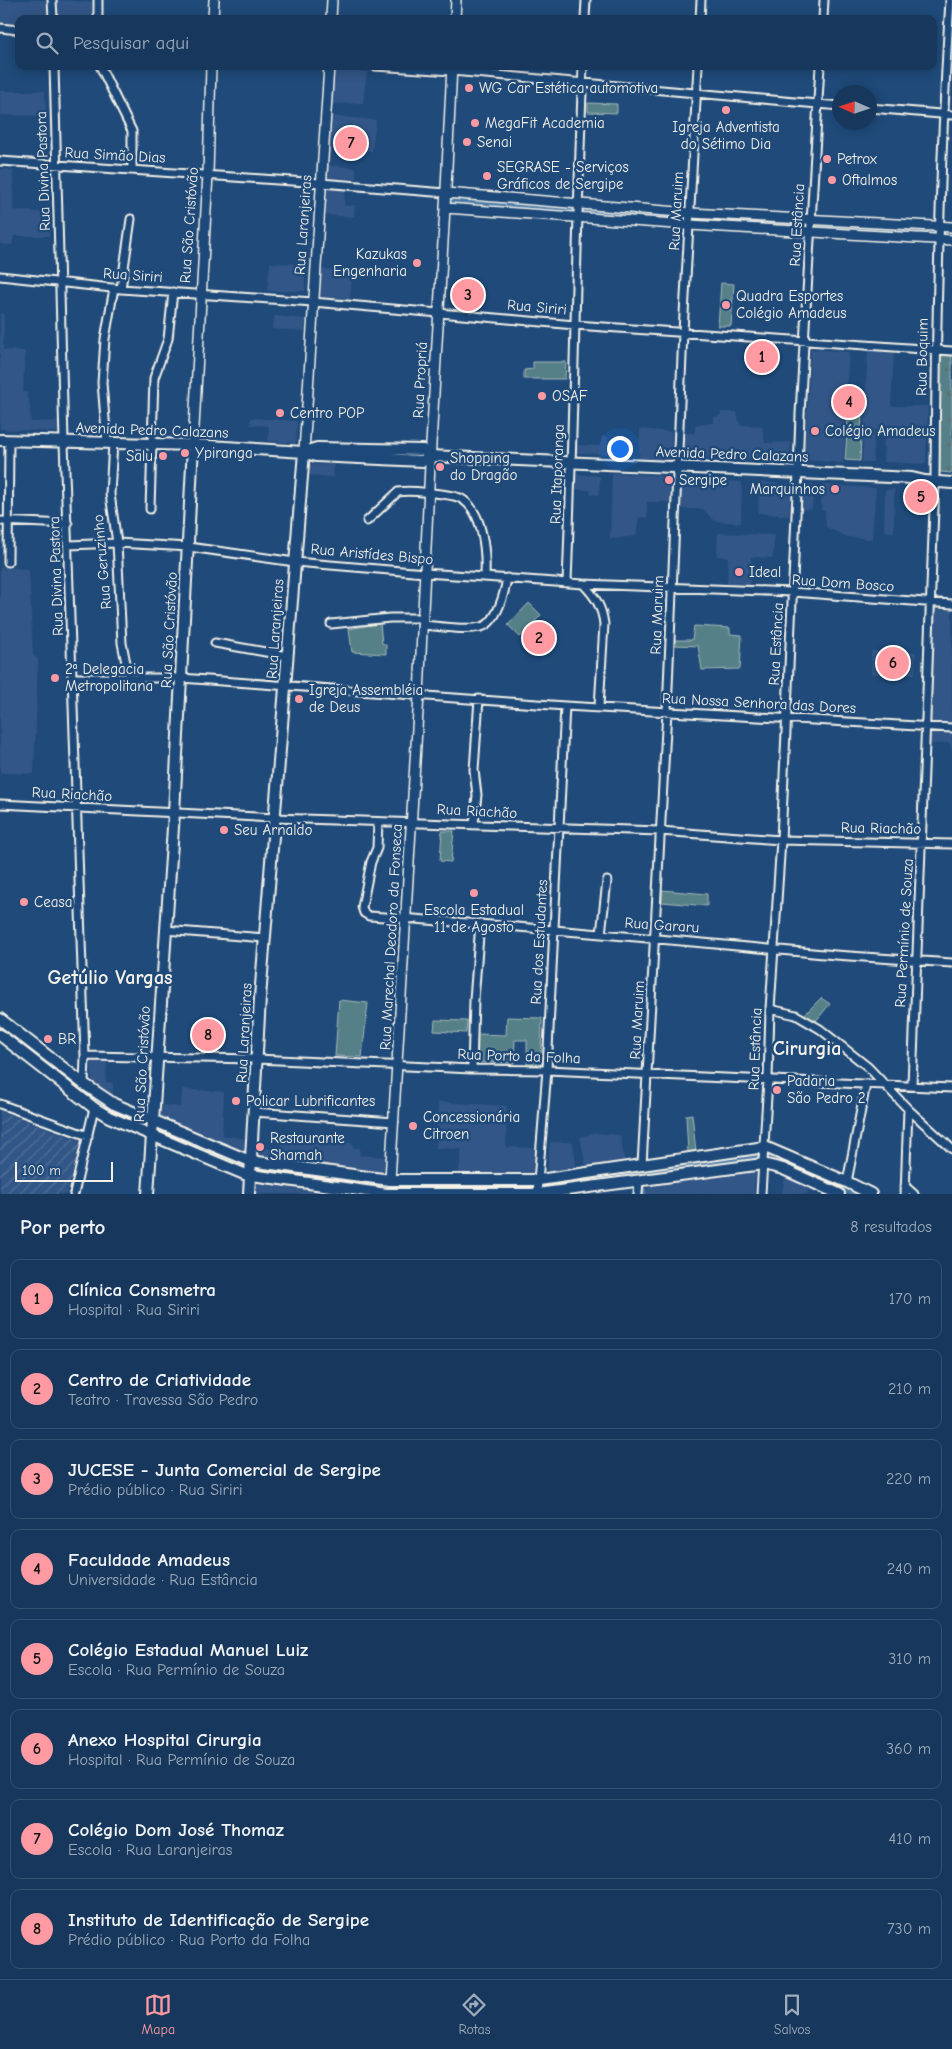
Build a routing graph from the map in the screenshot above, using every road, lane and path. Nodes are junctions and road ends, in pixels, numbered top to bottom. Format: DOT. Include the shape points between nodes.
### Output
graph roads {
  1 [pos="52,0"];
  2 [pos="98,0"];
  3 [pos="214,0"];
  4 [pos="332,0"];
  5 [pos="456,0"];
  6 [pos="586,0"];
  7 [pos="701,0"];
  8 [pos="824,0"];
  9 [pos="950,0"];
  10 [pos="53,15"];
  11 [pos="98,15"];
  12 [pos="213,15"];
  13 [pos="331,15"];
  14 [pos="455,15"];
  15 [pos="585,15"];
  16 [pos="700,15"];
  17 [pos="823,15"];
  18 [pos="0,28"];
  19 [pos="15,30"];
  20 [pos="54,70"];
  21 [pos="102,70"];
  22 [pos="211,70"];
  23 [pos="329,70"];
  24 [pos="452,70"];
  25 [pos="461,70"];
  26 [pos="583,70"];
  27 [pos="698,70"];
  28 [pos="820,70"];
  29 [pos="582,83"];
  30 [pos="696,93"];
  31 [pos="817,104"];
  32 [pos="832,105"];
  33 [pos="877,109"];
  34 [pos="942,114"];
  35 [pos="952,115"];
  36 [pos="0,161"];
  37 [pos="57,165"];
  38 [pos="132,170"];
  39 [pos="208,174"];
  40 [pos="322,182"];
  41 [pos="445,201"];
  42 [pos="578,210"];
  43 [pos="130,219"];
  44 [pos="690,219"];
  45 [pos="811,225"];
  46 [pos="952,227"];
  47 [pos="939,232"];
  48 [pos="952,240"];
  49 [pos="0,276"];
  50 [pos="60,283"];
  51 [pos="118,288"];
  52 [pos="173,292"];
  53 [pos="200,293"];
  54 [pos="313,302"];
  55 [pos="438,312"];
  56 [pos="575,325"];
  57 [pos="683,332"];
  58 [pos="804,341"];
  59 [pos="935,350"];
  60 [pos="952,351"];
  61 [pos="4,440"];
  62 [pos="64,442"];
  63 [pos="110,443"];
  64 [pos="153,444"];
  65 [pos="193,445"];
  66 [pos="304,452"];
  67 [pos="430,456"];
  68 [pos="572,463"];
  69 [pos="678,467"];
  70 [pos="798,472"];
  71 [pos="952,476"];
  72 [pos="935,478"];
  73 [pos="952,483"];
  74 [pos="429,493"];
  75 [pos="150,509"];
  76 [pos="4,521"];
  77 [pos="367,521"];
  78 [pos="68,524"];
  79 [pos="117,543"];
  80 [pos="69,545"];
  81 [pos="189,547"];
  82 [pos="8,562"];
  83 [pos="295,562"];
  84 [pos="425,573"];
  85 [pos="485,576"];
  86 [pos="507,578"];
  87 [pos="567,582"];
  88 [pos="583,584"];
  89 [pos="672,587"];
  90 [pos="792,592"];
  91 [pos="930,604"];
  92 [pos="952,604"];
  93 [pos="422,621"];
  94 [pos="331,624"];
  95 [pos="215,643"];
  96 [pos="288,656"];
  97 [pos="73,678"];
  98 [pos="129,678"];
  99 [pos="181,678"];
  100 [pos="285,686"];
  101 [pos="419,695"];
  102 [pos="479,699"];
  103 [pos="564,706"];
  104 [pos="599,707"];
  105 [pos="667,711"];
  106 [pos="786,718"];
  107 [pos="924,726"];
  108 [pos="952,728"];
  109 [pos="0,804"];
  110 [pos="78,808"];
  111 [pos="174,813"];
  112 [pos="275,818"];
  113 [pos="411,821"];
  114 [pos="378,822"];
  115 [pos="474,824"];
  116 [pos="558,829"];
  117 [pos="660,832"];
  118 [pos="781,840"];
  119 [pos="922,843"];
  120 [pos="952,844"];
  121 [pos="607,881"];
  122 [pos="406,918"];
  123 [pos="480,923"];
  124 [pos="165,930"];
  125 [pos="553,930"];
  126 [pos="601,934"];
  127 [pos="265,938"];
  128 [pos="656,939"];
  129 [pos="774,948"];
  130 [pos="916,960"];
  131 [pos="952,963"];
  132 [pos="770,1009"];
  133 [pos="0,1019"];
  134 [pos="0,1035"];
  135 [pos="85,1056"];
  136 [pos="157,1057"];
  137 [pos="257,1058"];
  138 [pos="398,1065"];
  139 [pos="472,1069"];
  140 [pos="547,1070"];
  141 [pos="647,1075"];
  142 [pos="768,1080"];
  143 [pos="84,1084"];
  144 [pos="866,1084"];
  145 [pos="885,1085"];
  146 [pos="912,1085"];
  147 [pos="952,1088"];
  148 [pos="0,1104"];
  149 [pos="94,1108"];
  150 [pos="908,1109"];
  151 [pos="254,1112"];
  152 [pos="153,1121"];
  153 [pos="394,1122"];
  154 [pos="88,1136"];
  155 [pos="153,1136"];
  156 [pos="764,1148"];
  157 [pos="952,1149"];
  158 [pos="763,1163"];
  159 [pos="642,1166"];
  160 [pos="250,1167"];
  161 [pos="390,1180"];
  162 [pos="639,1180"];
  163 [pos="539,1181"];
  164 [pos="847,1182"];
  165 [pos="905,1190"];
  166 [pos="561,1191"];
  167 [pos="537,1193"];
  168 [pos="74,1194"];
  169 [pos="148,1194"];
  170 [pos="249,1194"];
  171 [pos="388,1194"];
  172 [pos="573,1194"];
  173 [pos="638,1194"];
  174 [pos="761,1194"];
  175 [pos="839,1194"];
  176 [pos="871,1194"];
  177 [pos="914,1194"];
  1 -- 10 [label="street"];
  2 -- 11 [label="street"];
  3 -- 12 [label="street"];
  4 -- 13 [label="street"];
  5 -- 14 [label="street"];
  6 -- 15 [label="street"];
  7 -- 16 [label="street"];
  8 -- 17 [label="street"];
  9 -- 34 [label="street, Rua Boquim"];
  18 -- 19 [label="street"];
  20 -- 37 [label="street, Rua Divina Pastora"];
  21 -- 38 [label="street" via="132,131"];
  22 -- 39 [label="street, Rua São Cristóvão"];
  23 -- 40 [label="street, Rua Laranjeiras"];
  24 -- 41 [label="street, Rua Propriá"];
  25 -- 29 [label="street"];
  26 -- 29 [label="street, Rua Itaporanga"];
  27 -- 30 [label="street, Rua Maruim"];
  28 -- 31 [label="street, Rua Estância"];
  29 -- 30 [label="street"];
  29 -- 42 [label="street, Rua Itaporanga"];
  30 -- 31 [label="street"];
  30 -- 44 [label="street, Rua Maruim"];
  31 -- 32 [label="street"];
  31 -- 45 [label="street, Rua Estância"];
  33 -- 34 [label="street"];
  34 -- 35 [label="street"];
  34 -- 47 [label="street, Rua Boquim"];
  36 -- 37 [label="street, Rua Simão Dias"];
  37 -- 38 [label="street, Rua Simão Dias"];
  37 -- 50 [label="street, Rua Divina Pastora"];
  38 -- 39 [label="street, Rua Simão Dias"];
  39 -- 40 [label="street, Rua Simão Dias"];
  39 -- 53 [label="street, Rua São Cristóvão"];
  40 -- 41 [label="street, Rua Simão Dias"];
  40 -- 54 [label="street, Rua Laranjeiras"];
  41 -- 42 [label="street"];
  41 -- 42 [label="street"];
  41 -- 55 [label="street, Rua Propriá"];
  42 -- 44 [label="street"];
  42 -- 44 [label="street"];
  42 -- 56 [label="street, Rua Itaporanga"];
  43 -- 51 [label="street, Rua Geruzinho"];
  44 -- 45 [label="street"];
  44 -- 57 [label="street, Rua Maruim"];
  45 -- 47 [label="street"];
  45 -- 58 [label="street, Rua Estância"];
  46 -- 47 [label="street"];
  47 -- 48 [label="street"];
  47 -- 59 [label="street, Rua Boquim"];
  49 -- 50 [label="street, Rua Siriri"];
  50 -- 51 [label="street, Rua Siriri"];
  50 -- 62 [label="street, Rua Divina Pastora"];
  51 -- 52 [label="street, Rua Siriri"];
  51 -- 63 [label="street, Rua Geruzinho" via="105,340 102,383"];
  52 -- 53 [label="street, Rua Siriri"];
  52 -- 64 [label="street" via="168,340 154,378"];
  53 -- 54 [label="street, Rua Siriri"];
  53 -- 65 [label="street, Rua São Cristóvão"];
  54 -- 55 [label="street, Rua Siriri"];
  54 -- 66 [label="street, Rua Laranjeiras"];
  55 -- 56 [label="street, Rua Siriri"];
  55 -- 67 [label="street, Rua Propriá"];
  56 -- 57 [label="street, Rua Siriri"];
  56 -- 68 [label="street, Rua Itaporanga"];
  57 -- 58 [label="street, Rua Siriri"];
  57 -- 69 [label="street, Rua Maruim"];
  58 -- 59 [label="street, Rua Siriri"];
  58 -- 70 [label="street, Rua Estância"];
  59 -- 60 [label="street, Rua Siriri"];
  59 -- 72 [label="street, Rua Boquim"];
  61 -- 62 [label="main road, Avenida Pedro Calazans"];
  61 -- 76 [label="street"];
  62 -- 63 [label="main road, Avenida Pedro Calazans"];
  62 -- 78 [label="street, Rua Divina Pastora"];
  63 -- 64 [label="main road, Avenida Pedro Calazans"];
  63 -- 79 [label="street, Rua Geruzinho" via="110,494"];
  64 -- 65 [label="main road, Avenida Pedro Calazans"];
  64 -- 75 [label="street"];
  65 -- 66 [label="main road, Avenida Pedro Calazans"];
  65 -- 81 [label="main road, Rua São Cristóvão"];
  66 -- 67 [label="main road, Avenida Pedro Calazans" via="317,448 423,450"];
  66 -- 83 [label="main road, Rua Laranjeiras"];
  67 -- 68 [label="main road, Avenida Pedro Calazans"];
  67 -- 74 [label="street, Rua Propriá"];
  68 -- 69 [label="main road, Avenida Pedro Calazans"];
  68 -- 87 [label="street, Rua Itaporanga"];
  69 -- 70 [label="main road, Avenida Pedro Calazans"];
  69 -- 89 [label="street, Rua Maruim"];
  70 -- 72 [label="main road, Avenida Pedro Calazans" via="912,478 925,474"];
  70 -- 90 [label="street, Rua Estância"];
  71 -- 72 [label="main road, Avenida Pedro Calazans"];
  72 -- 73 [label="main road, Avenida Pedro Calazans"];
  72 -- 91 [label="street, Rua Permínio de Souza"];
  74 -- 77 [label="street" via="398,492"];
  74 -- 84 [label="street, Rua Propriá"];
  74 -- 85 [label="street" via="460,498 469,505 476,516 484,544"];
  76 -- 78 [label="street"];
  76 -- 82 [label="street"];
  78 -- 80 [label="street, Rua Divina Pastora"];
  79 -- 80 [label="street, Rua Aristídes Bispo"];
  79 -- 81 [label="street, Rua Aristídes Bispo"];
  79 -- 98 [label="street, Rua Geruzinho" via="122,643"];
  80 -- 97 [label="street, Rua Divina Pastora"];
  81 -- 83 [label="street, Rua Aristídes Bispo"];
  81 -- 99 [label="main road, Rua São Cristóvão"];
  83 -- 84 [label="street, Rua Aristídes Bispo"];
  83 -- 96 [label="main road, Rua Laranjeiras"];
  84 -- 85 [label="street, Rua Aristídes Bispo"];
  84 -- 93 [label="street, Rua Propriá"];
  85 -- 86 [label="street, Rua Aristídes Bispo"];
  86 -- 87 [label="street, Rua Aristídes Bispo"];
  86 -- 93 [label="street" via="500,604 481,627"];
  87 -- 88 [label="street, Rua Aristídes Bispo"];
  88 -- 89 [label="street, Rua Aristídes Bispo"];
  88 -- 104 [label="street" via="596,597 603,614"];
  89 -- 90 [label="street, Rua Dom Bosco"];
  89 -- 105 [label="street, Rua Maruim"];
  90 -- 91 [label="street, Rua Dom Bosco"];
  90 -- 106 [label="street, Rua Estância"];
  91 -- 92 [label="street, Rua Dom Bosco"];
  91 -- 107 [label="street, Rua Permínio de Souza"];
  93 -- 94 [label="street" via="390,618"];
  93 -- 101 [label="street, Rua Propriá"];
  95 -- 96 [label="street"];
  96 -- 100 [label="main road, Rua Laranjeiras"];
  97 -- 98 [label="street, Rua Nossa Senhora das Dores"];
  97 -- 110 [label="street, Rua Divina Pastora"];
  98 -- 99 [label="street, Rua Nossa Senhora das Dores"];
  99 -- 100 [label="street, Rua Nossa Senhora das Dores"];
  99 -- 111 [label="main road, Rua São Cristóvão"];
  100 -- 101 [label="street, Rua Nossa Senhora das Dores"];
  100 -- 112 [label="main road, Rua Laranjeiras"];
  101 -- 102 [label="street, Rua Nossa Senhora das Dores"];
  101 -- 113 [label="street, Rua Marechal Deodoro da Fonseca"];
  102 -- 103 [label="street, Rua Nossa Senhora das Dores"];
  102 -- 115 [label="street"];
  103 -- 104 [label="street, Rua Nossa Senhora das Dores"];
  103 -- 116 [label="street, Rua dos Estudantes"];
  104 -- 105 [label="street, Rua Nossa Senhora das Dores"];
  105 -- 106 [label="street, Rua Nossa Senhora das Dores"];
  105 -- 117 [label="street, Rua Maruim"];
  106 -- 107 [label="street, Rua Nossa Senhora das Dores"];
  106 -- 118 [label="street, Rua Estância"];
  107 -- 108 [label="street, Rua Nossa Senhora das Dores"];
  107 -- 119 [label="street, Rua Permínio de Souza"];
  109 -- 110 [label="street, Rua Riachão"];
  110 -- 111 [label="street, Rua Riachão"];
  110 -- 135 [label="street, Rua Divina Pastora"];
  111 -- 112 [label="street, Rua Riachão"];
  111 -- 124 [label="main road, Rua São Cristóvão"];
  112 -- 114 [label="street, Rua Riachão"];
  112 -- 127 [label="main road, Rua Laranjeiras"];
  113 -- 114 [label="street, Rua Riachão"];
  113 -- 115 [label="street, Rua Riachão"];
  113 -- 122 [label="street, Rua Marechal Deodoro da Fonseca"];
  114 -- 122 [label="street, Rua Gararu" via="377,848 362,907 369,916"];
  115 -- 116 [label="street, Rua Riachão"];
  116 -- 117 [label="street, Rua Riachão"];
  116 -- 125 [label="street, Rua dos Estudantes"];
  117 -- 118 [label="street, Rua Riachão"];
  117 -- 128 [label="street, Rua Maruim"];
  118 -- 119 [label="street, Rua Riachão"];
  118 -- 129 [label="street, Rua Estância"];
  119 -- 120 [label="street, Rua Riachão"];
  119 -- 130 [label="street, Rua Permínio de Souza"];
  121 -- 126 [label="street"];
  122 -- 123 [label="street, Rua Gararu"];
  122 -- 138 [label="street, Rua Marechal Deodoro da Fonseca"];
  123 -- 125 [label="street, Rua Gararu"];
  123 -- 139 [label="street"];
  124 -- 127 [label="street"];
  124 -- 136 [label="main road, Rua São Cristóvão"];
  125 -- 126 [label="street, Rua Gararu"];
  125 -- 140 [label="street, Rua dos Estudantes"];
  126 -- 128 [label="street, Rua Gararu"];
  127 -- 137 [label="main road, Rua Laranjeiras"];
  128 -- 129 [label="street, Rua Gararu"];
  128 -- 141 [label="street, Rua Maruim"];
  129 -- 130 [label="street, Rua Gararu"];
  129 -- 132 [label="street, Rua Estância"];
  130 -- 131 [label="street, Rua Gararu"];
  130 -- 146 [label="street, Rua Permínio de Souza"];
  132 -- 142 [label="street, Rua Estância"];
  132 -- 145 [label="street" via="796,1015 813,1024"];
  133 -- 143 [label="main road"];
  134 -- 149 [label="main road"];
  135 -- 136 [label="street, Rua Porto da Folha"];
  135 -- 143 [label="street, Rua Divina Pastora"];
  136 -- 137 [label="street, Rua Porto da Folha"];
  136 -- 152 [label="main road, Rua São Cristóvão"];
  137 -- 138 [label="street, Rua Porto da Folha"];
  137 -- 151 [label="main road, Rua Laranjeiras"];
  138 -- 139 [label="street, Rua Porto da Folha"];
  138 -- 153 [label="street, Rua Marechal Deodoro da Fonseca"];
  139 -- 140 [label="street, Rua Porto da Folha"];
  140 -- 141 [label="street, Rua Porto da Folha"];
  140 -- 163 [label="street, Rua dos Estudantes"];
  141 -- 142 [label="street, Rua Porto da Folha"];
  141 -- 159 [label="street, Rua Maruim"];
  142 -- 144 [label="street, Rua Porto da Folha"];
  142 -- 156 [label="street, Rua Estância"];
  143 -- 152 [label="main road" via="114,1104"];
  144 -- 145 [label="street, Rua Porto da Folha"];
  144 -- 164 [label="street"];
  145 -- 146 [label="street, Rua Porto da Folha"];
  145 -- 150 [label="street"];
  146 -- 147 [label="street, Rua Porto da Folha"];
  148 -- 154 [label="street"];
  149 -- 154 [label="street"];
  149 -- 155 [label="main road"];
  150 -- 157 [label="street"];
  150 -- 165 [label="street"];
  151 -- 153 [label="street"];
  151 -- 160 [label="main road, Rua Laranjeiras"];
  152 -- 155 [label="main road, Rua São Cristóvão"];
  152 -- 160 [label="main road"];
  153 -- 161 [label="street, Rua Marechal Deodoro da Fonseca"];
  154 -- 168 [label="street"];
  155 -- 160 [label="main road"];
  155 -- 169 [label="main road, Rua São Cristóvão"];
  156 -- 158 [label="street, Rua Estância"];
  156 -- 159 [label="main road"];
  156 -- 164 [label="main road"];
  158 -- 162 [label="main road"];
  158 -- 174 [label="street, Rua Estância"];
  158 -- 175 [label="main road"];
  159 -- 163 [label="main road"];
  160 -- 161 [label="main road"];
  160 -- 170 [label="main road, Rua Laranjeiras"];
  160 -- 171 [label="main road"];
  161 -- 163 [label="main road"];
  162 -- 166 [label="main road"];
  162 -- 173 [label="street"];
  163 -- 167 [label="street, Rua dos Estudantes"];
  164 -- 176 [label="main road"];
  165 -- 177 [label="street"];
  166 -- 167 [label="main road"];
  166 -- 172 [label="street"];
  167 -- 171 [label="main road"];
}
